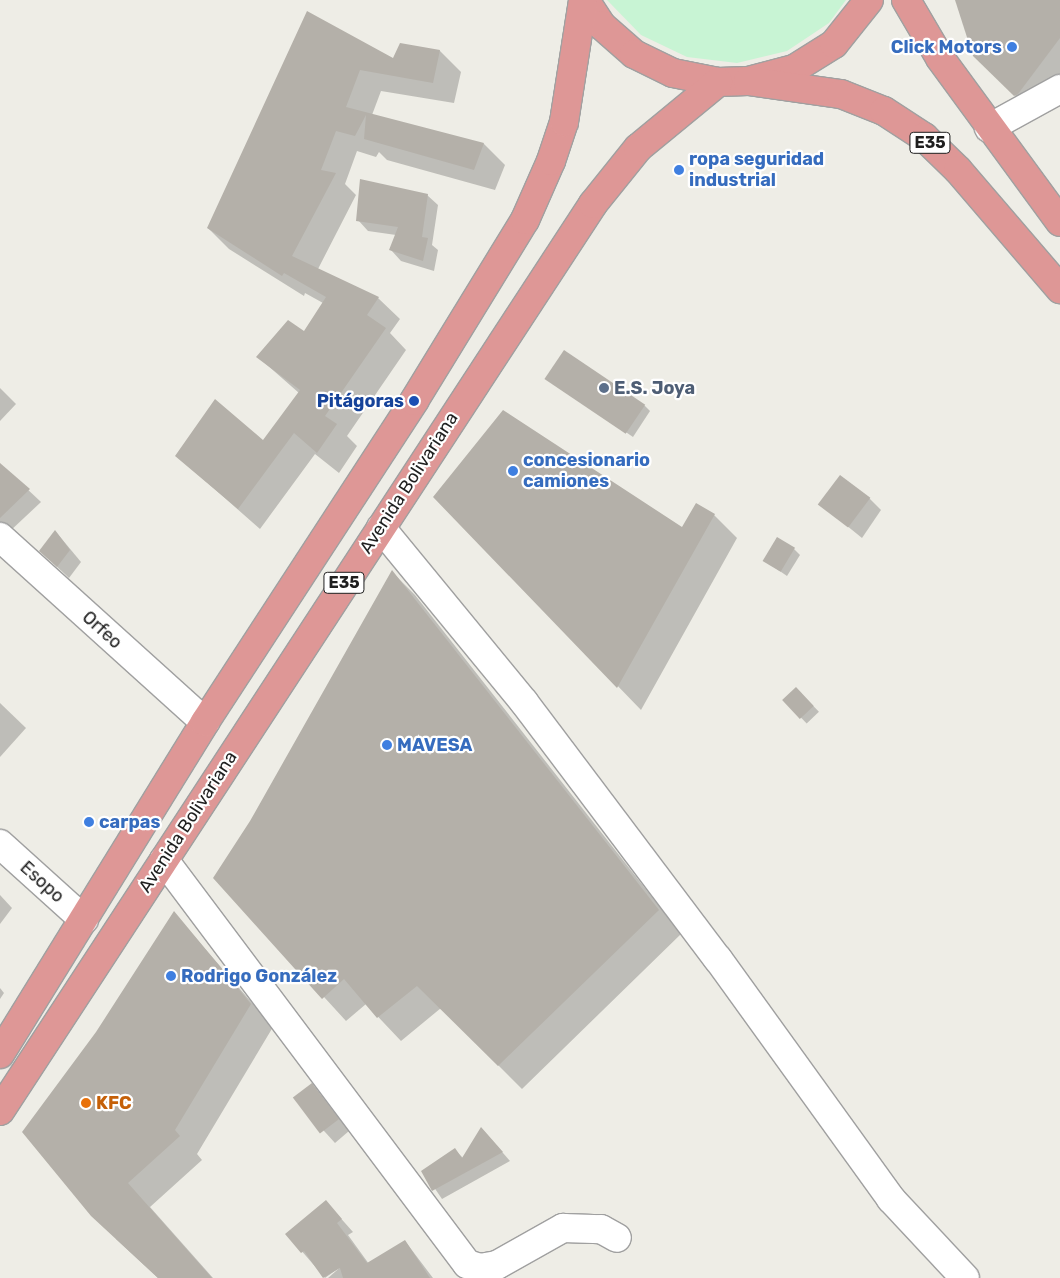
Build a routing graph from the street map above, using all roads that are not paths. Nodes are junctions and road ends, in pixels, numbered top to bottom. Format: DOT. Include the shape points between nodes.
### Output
graph roads {
  1 [pos="584,0"];
  2 [pos="870,0"];
  3 [pos="906,0"];
  4 [pos="748,81"];
  5 [pos="718,82"];
  6 [pos="1060,89"];
  7 [pos="989,128"];
  8 [pos="1060,222"];
  9 [pos="1060,289"];
  10 [pos="381,528"];
  11 [pos="0,537"];
  12 [pos="205,722"];
  13 [pos="0,844"];
  14 [pos="164,860"];
  15 [pos="84,920"];
  16 [pos="0,1054"];
  17 [pos="0,1111"];
  18 [pos="617,1238"];
  19 [pos="965,1278"];
  1 -- 5 [label="highway, E35" via="601,25 634,54 673,73"];
  1 -- 12 [label="highway, Avenida Bolivariana / E35" via="564,122 551,162 524,220 414,401"];
  2 -- 4 [label="highway, E35" via="834,44 794,69"];
  3 -- 7 [label="highway" via="940,58"];
  4 -- 5 [label="highway, E35"];
  4 -- 9 [label="highway, E35" via="842,94 884,111 924,137 958,170"];
  5 -- 10 [label="highway, Avenida Bolivariana / E35" via="664,124 617,171 543,277"];
  6 -- 7 [label="street"];
  7 -- 8 [label="highway"];
  10 -- 14 [label="highway, Avenida Bolivariana / E35"];
  10 -- 19 [label="street" via="524,702 718,959 892,1199"];
  11 -- 12 [label="street, Orfeo"];
  12 -- 15 [label="highway, Avenida Bolivariana / E35"];
  13 -- 15 [label="street, Esopo"];
  14 -- 17 [label="highway, Avenida Bolivariana / E35"];
  14 -- 18 [label="street" via="467,1264 480,1268 497,1265 563,1228 601,1229"];
  15 -- 16 [label="highway, Avenida Bolivariana / E35"];
}
